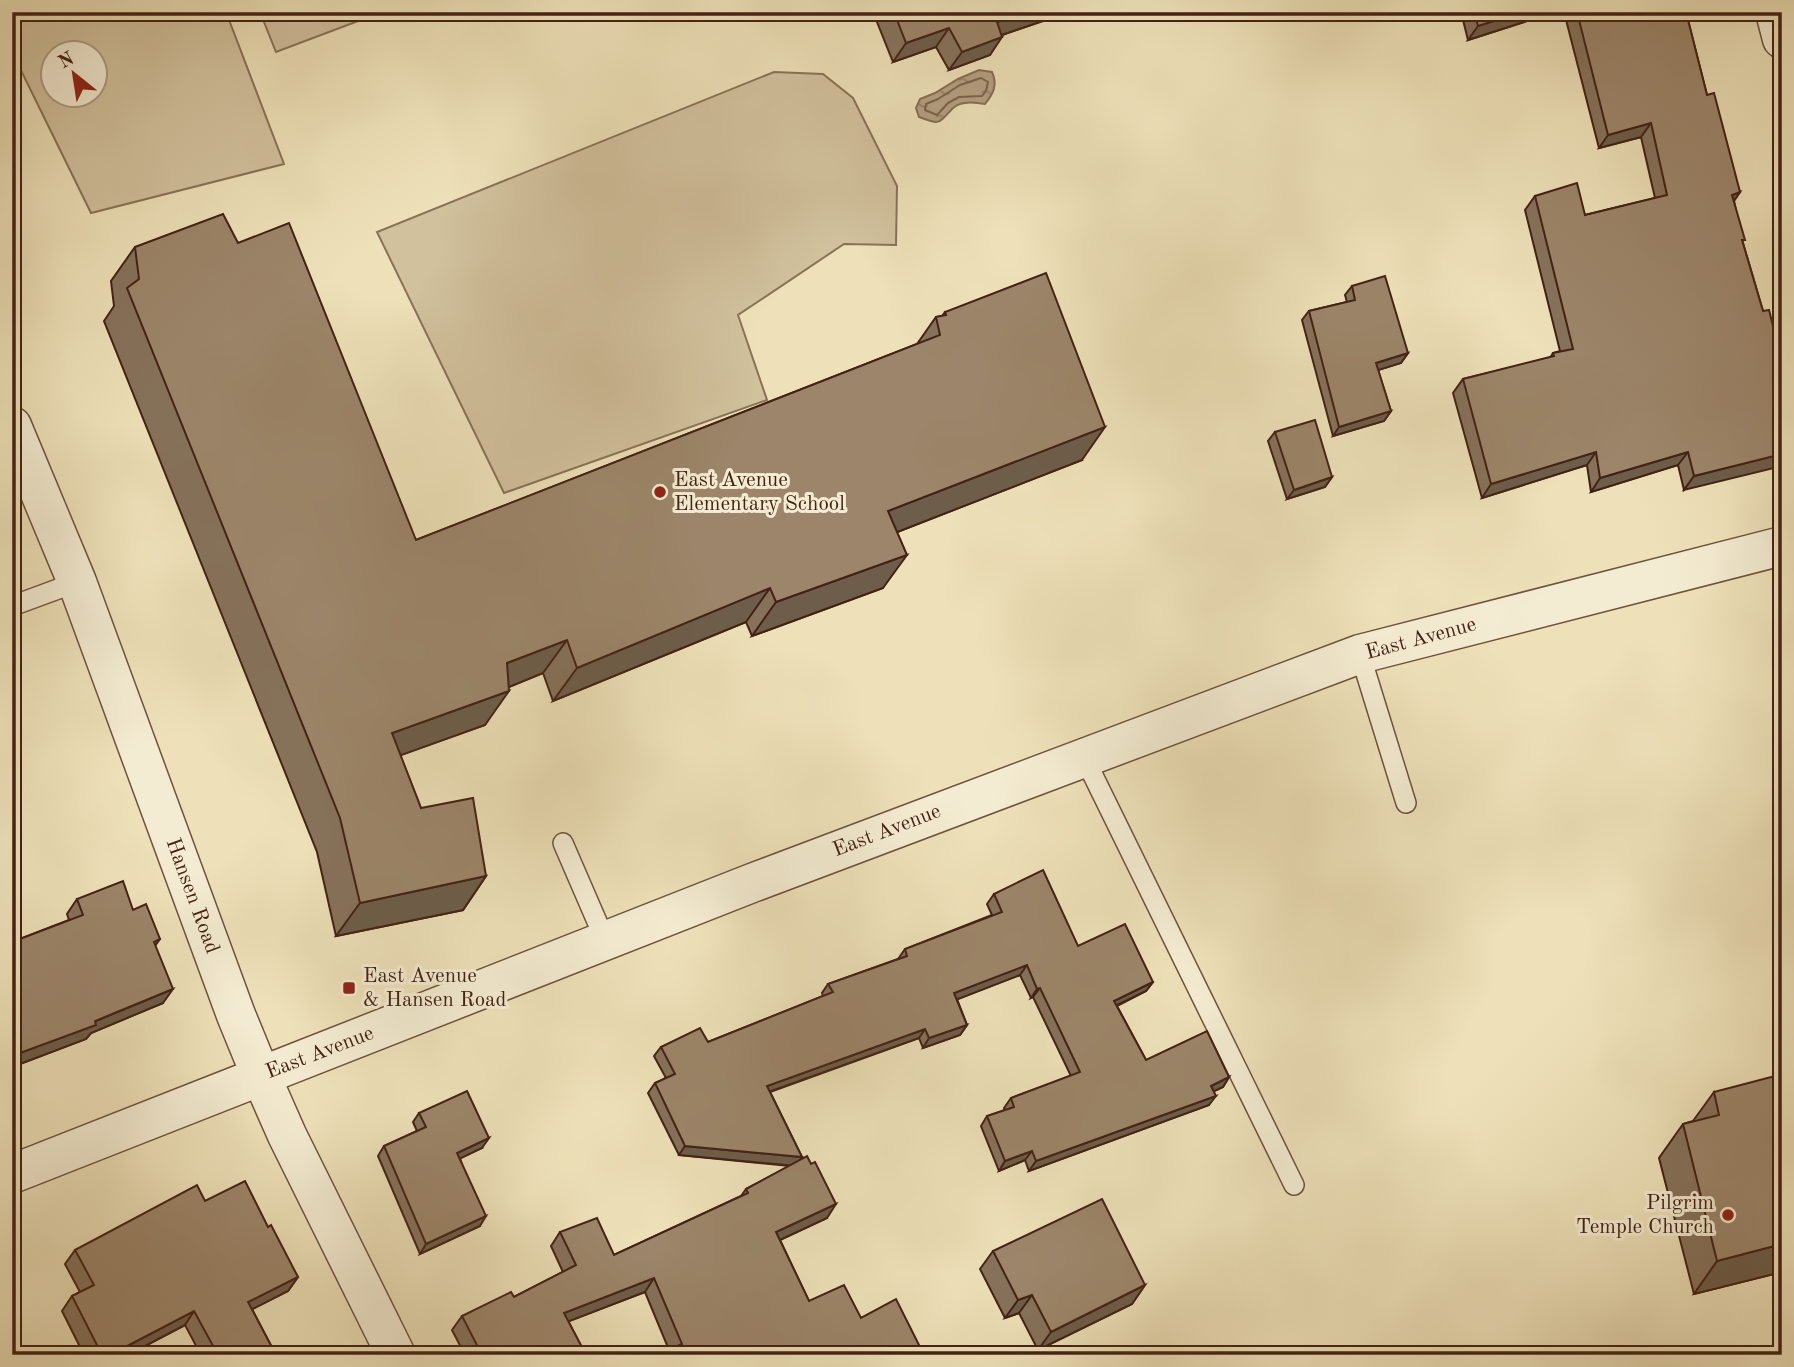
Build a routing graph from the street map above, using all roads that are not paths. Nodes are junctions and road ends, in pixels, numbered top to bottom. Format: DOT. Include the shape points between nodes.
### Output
graph roads {
  1 [pos="1775,12"];
  2 [pos="1782,39"];
  3 [pos="16,448"];
  4 [pos="1782,545"];
  5 [pos="77,582"];
  6 [pos="12,606"];
  7 [pos="1360,654"];
  8 [pos="1084,757"];
  9 [pos="1406,803"];
  10 [pos="563,843"];
  11 [pos="605,940"];
  12 [pos="261,1076"];
  13 [pos="12,1174"];
  14 [pos="1294,1185"];
  15 [pos="396,1355"];
  1 -- 2 [label="street"];
  3 -- 5 [label="street, Hansen Road"];
  4 -- 7 [label="street, East Avenue"];
  5 -- 6 [label="lane"];
  5 -- 12 [label="street, Hansen Road"];
  7 -- 8 [label="street, East Avenue"];
  7 -- 9 [label="lane"];
  8 -- 11 [label="street, East Avenue"];
  8 -- 14 [label="lane"];
  10 -- 11 [label="lane"];
  11 -- 12 [label="street, East Avenue"];
  12 -- 13 [label="street, East Avenue"];
  12 -- 15 [label="street, Hansen Road"];
}
